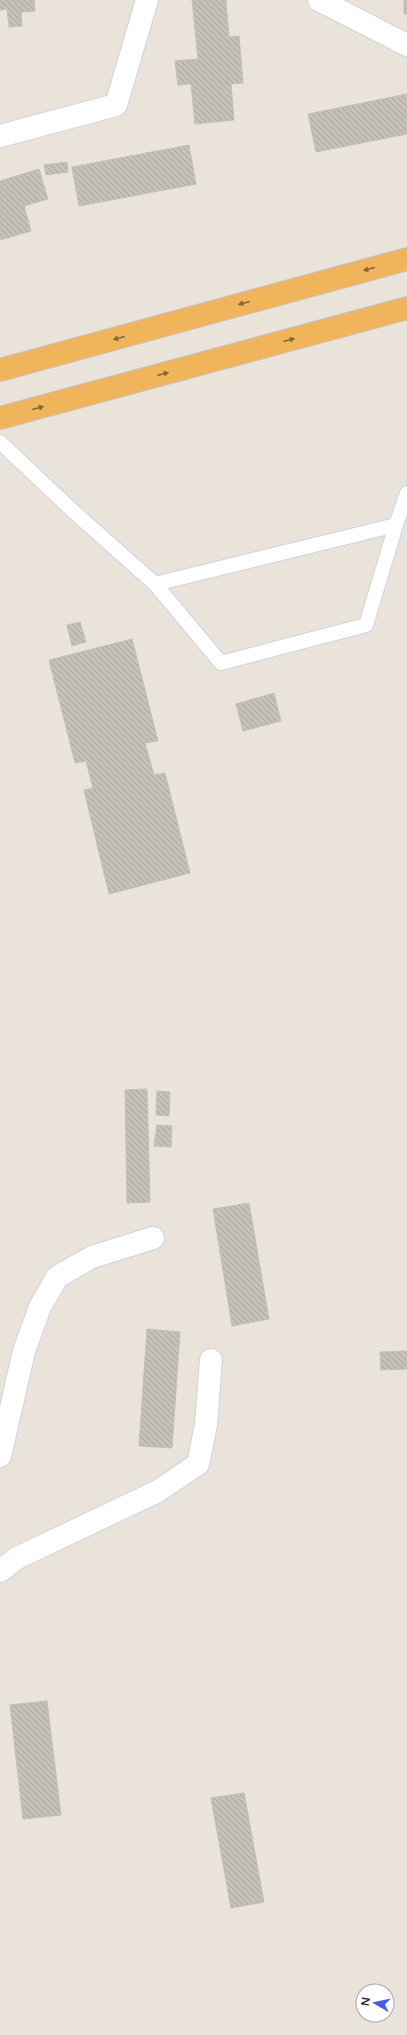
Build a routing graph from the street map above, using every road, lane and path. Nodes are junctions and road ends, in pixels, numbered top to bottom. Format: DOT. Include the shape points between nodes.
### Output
graph roads {
  1 [pos="147,0"];
  2 [pos="319,0"];
  3 [pos="407,45"];
  4 [pos="0,136"];
  5 [pos="407,259"];
  6 [pos="407,308"];
  7 [pos="0,370"];
  8 [pos="0,418"];
  9 [pos="0,442"];
  10 [pos="407,493"];
  11 [pos="396,525"];
  12 [pos="155,584"];
  13 [pos="153,1238"];
  14 [pos="211,1360"];
  15 [pos="0,1456"];
  16 [pos="0,1571"];
  1 -- 4 [label="street" via="116,105"];
  2 -- 3 [label="street"];
  5 -- 7 [label="highway, one-way"];
  8 -- 6 [label="highway, one-way"];
  9 -- 12 [label="lane"];
  10 -- 11 [label="lane"];
  11 -- 12 [label="lane"];
  11 -- 12 [label="lane" via="366,625 221,663"];
  13 -- 15 [label="street" via="92,1257 57,1277 40,1307 24,1351"];
  14 -- 16 [label="street" via="206,1425 198,1464 158,1491 18,1558"];
}
